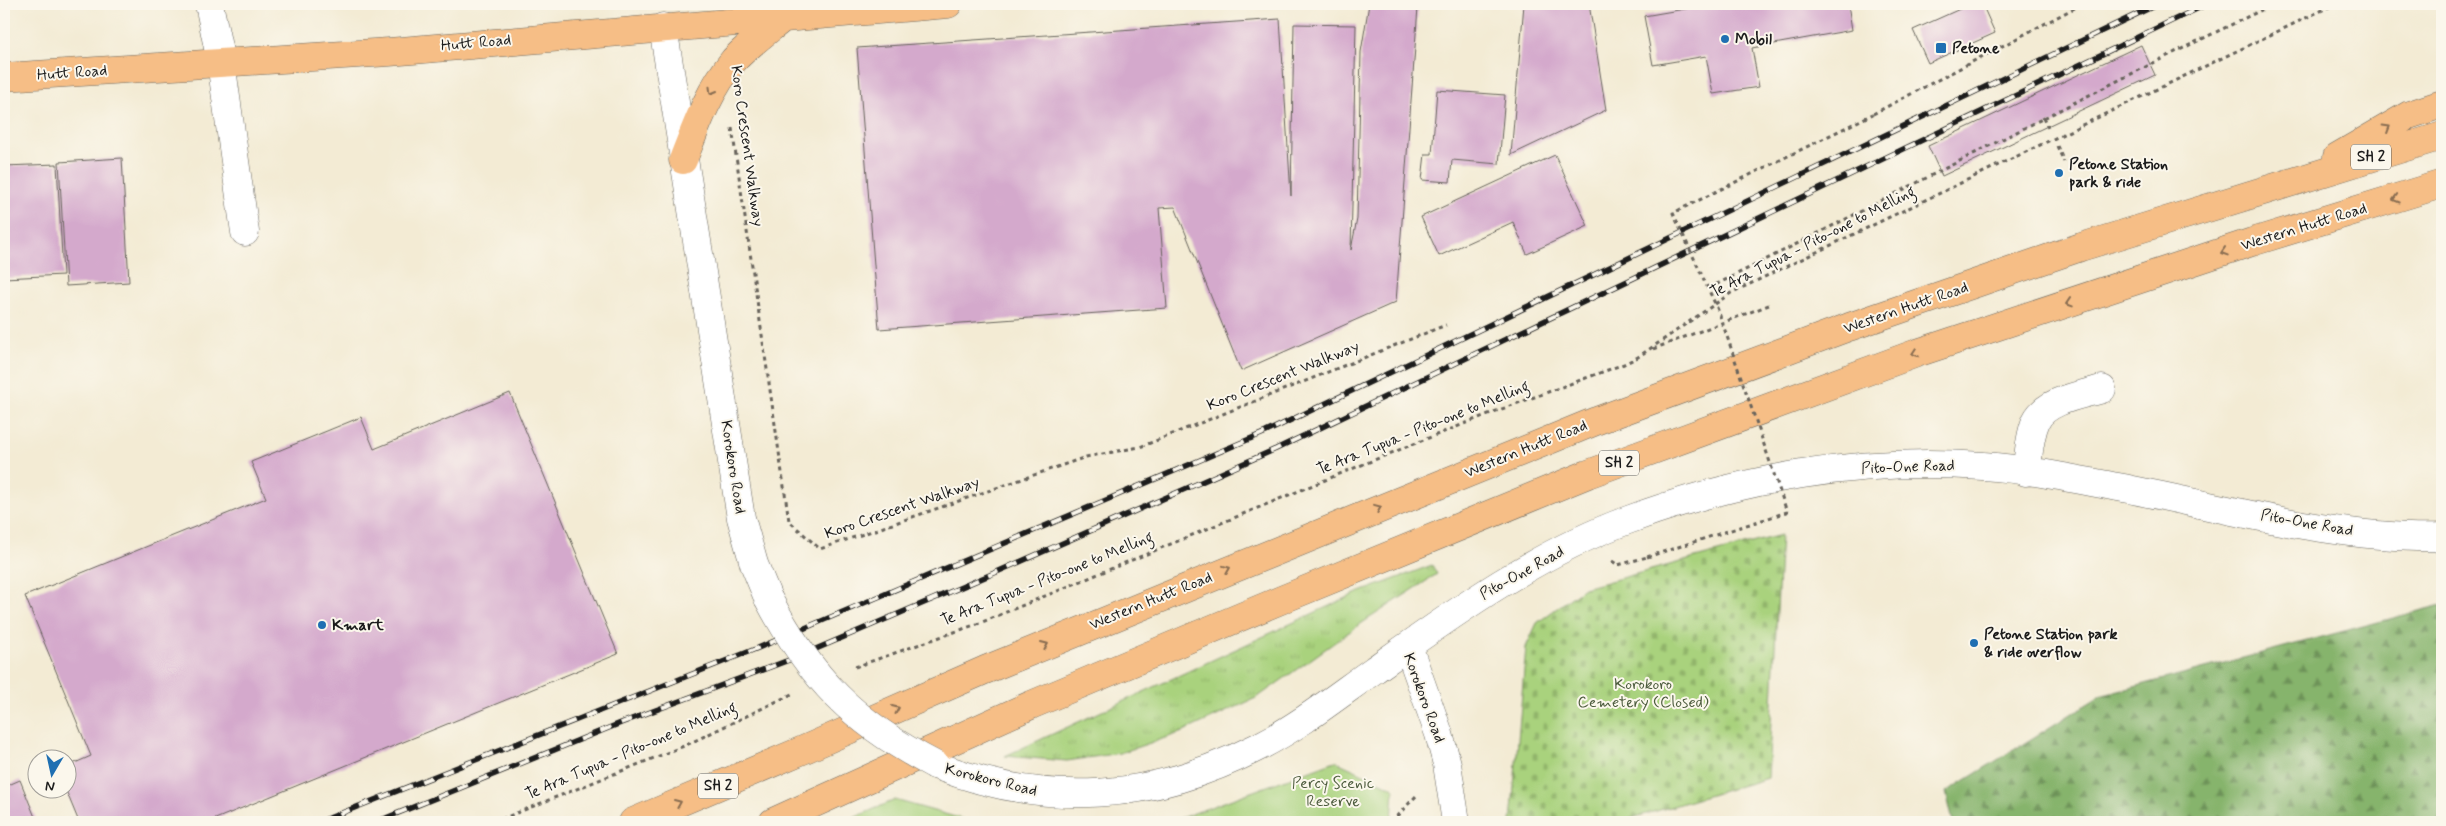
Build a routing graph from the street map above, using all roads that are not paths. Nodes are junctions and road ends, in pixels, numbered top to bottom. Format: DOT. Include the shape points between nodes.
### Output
graph roads {
  1 [pos="209,4"];
  2 [pos="948,4"];
  3 [pos="782,19"];
  4 [pos="663,27"];
  5 [pos="221,62"];
  6 [pos="4,77"];
  7 [pos="2442,104"];
  8 [pos="2442,136"];
  9 [pos="683,160"];
  10 [pos="2299,179"];
  11 [pos="2442,184"];
  12 [pos="245,232"];
  13 [pos="2102,389"];
  14 [pos="2026,472"];
  15 [pos="2442,537"];
  16 [pos="1408,646"];
  17 [pos="633,822"];
  18 [pos="773,822"];
  19 [pos="1456,822"];
  1 -- 5 [label="street"];
  2 -- 3 [label="main road, Hutt Road"];
  3 -- 4 [label="main road, Hutt Road"];
  3 -- 9 [label="main road, one-way" via="736,58 723,74 701,111"];
  4 -- 5 [label="main road, Hutt Road" via="389,52"];
  4 -- 9 [label="street, Korokoro Road"];
  5 -- 6 [label="main road, Hutt Road"];
  5 -- 12 [label="street"];
  10 -- 7 [label="main road, one-way" via="2409,115"];
  8 -- 10 [label="main road, Western Hutt Road / SH 2"];
  9 -- 16 [label="street, Korokoro Road, bridge" via="741,518 754,564 786,632 824,684 898,746 962,776 1016,789 1050,794 1133,790 1177,780 1268,741"];
  17 -- 10 [label="main road, Western Hutt Road / SH 2, one-way" via="985,670 1596,420 2062,253"];
  11 -- 18 [label="main road, Western Hutt Road / SH 2, one-way" via="1917,353 1588,474 1031,705"];
  13 -- 14 [label="street" via="2063,401 2047,409 2037,419"];
  14 -- 15 [label="street, Pito-One Road" via="2316,526 2400,537"];
  14 -- 16 [label="street, Pito-One Road" via="1984,466 1885,466 1803,474 1699,496 1626,521 1536,562"];
  16 -- 19 [label="street, Korokoro Road" via="1439,734"];
}
